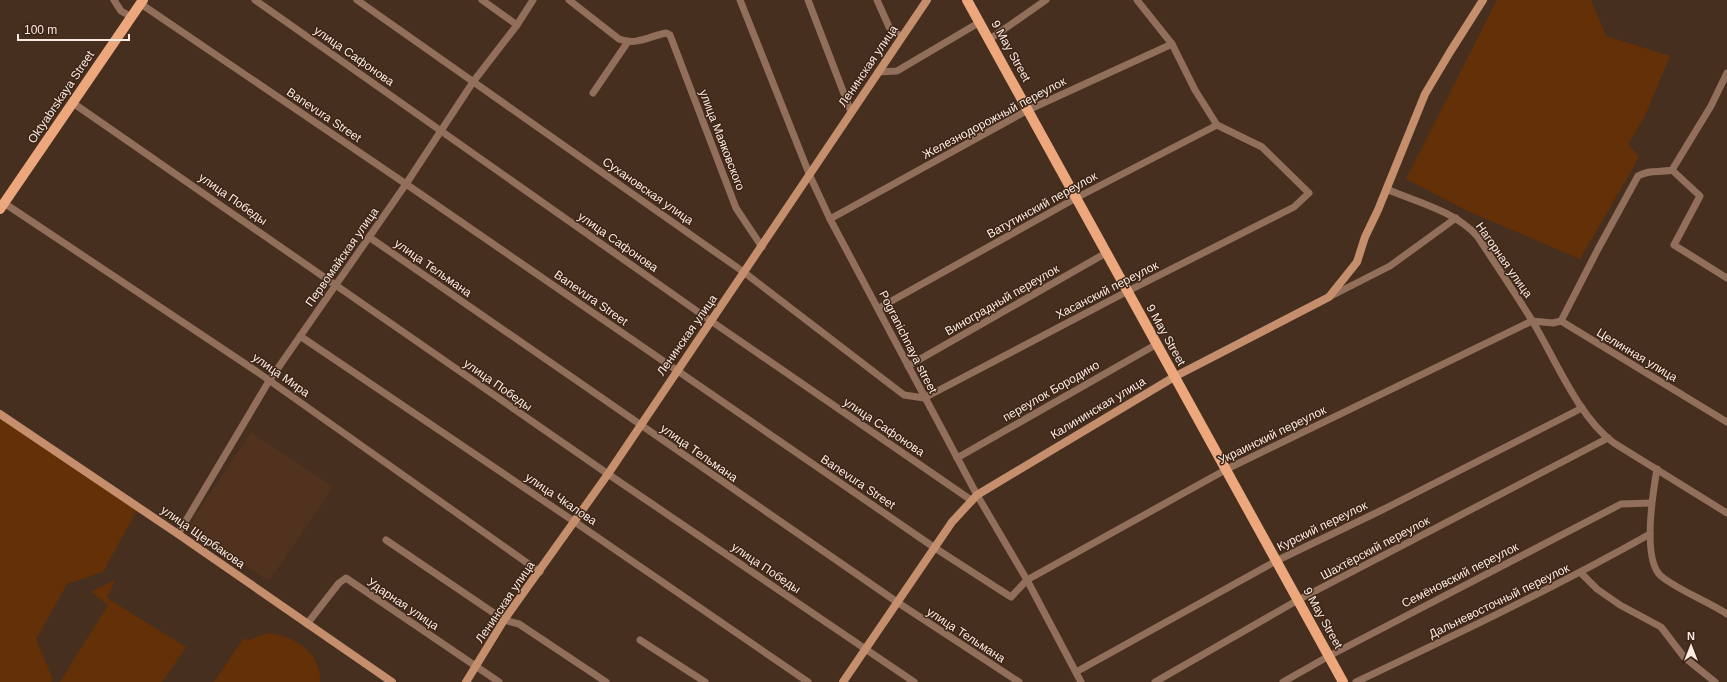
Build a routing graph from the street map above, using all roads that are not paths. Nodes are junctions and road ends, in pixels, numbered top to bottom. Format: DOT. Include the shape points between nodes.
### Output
graph roads {
  1 [pos="114,0"];
  2 [pos="255,0"];
  3 [pos="357,0"];
  4 [pos="482,0"];
  5 [pos="533,0"];
  6 [pos="569,0"];
  7 [pos="740,0"];
  8 [pos="808,0"];
  9 [pos="877,0"];
  10 [pos="928,0"];
  11 [pos="967,0"];
  12 [pos="1046,0"];
  13 [pos="1137,0"];
  14 [pos="1483,0"];
  15 [pos="142,2"];
  16 [pos="132,18"];
  17 [pos="980,22"];
  18 [pos="517,25"];
  19 [pos="902,37"];
  20 [pos="990,39"];
  21 [pos="627,43"];
  22 [pos="1172,44"];
  23 [pos="878,72"];
  24 [pos="1727,73"];
  25 [pos="472,82"];
  26 [pos="592,93"];
  27 [pos="73,103"];
  28 [pos="1028,110"];
  29 [pos="851,112"];
  30 [pos="1217,125"];
  31 [pos="440,129"];
  32 [pos="1672,170"];
  33 [pos="810,176"];
  34 [pos="406,184"];
  35 [pos="1386,189"];
  36 [pos="1076,198"];
  37 [pos="2,206"];
  38 [pos="1456,218"];
  39 [pos="830,219"];
  40 [pos="369,237"];
  41 [pos="762,247"];
  42 [pos="1106,253"];
  43 [pos="745,273"];
  44 [pos="1727,278"];
  45 [pos="335,285"];
  46 [pos="1128,291"];
  47 [pos="1329,297"];
  48 [pos="879,308"];
  49 [pos="711,321"];
  50 [pos="1532,321"];
  51 [pos="1561,321"];
  52 [pos="300,336"];
  53 [pos="1157,344"];
  54 [pos="908,366"];
  55 [pos="676,370"];
  56 [pos="1174,377"];
  57 [pos="269,381"];
  58 [pos="924,398"];
  59 [pos="1582,408"];
  60 [pos="0,414"];
  61 [pos="1727,422"];
  62 [pos="640,426"];
  63 [pos="1608,438"];
  64 [pos="957,458"];
  65 [pos="1227,469"];
  66 [pos="1657,469"];
  67 [pos="608,474"];
  68 [pos="974,497"];
  69 [pos="1651,503"];
  70 [pos="1727,513"];
  71 [pos="576,522"];
  72 [pos="178,534"];
  73 [pos="1650,534"];
  74 [pos="386,540"];
  75 [pos="935,548"];
  76 [pos="1276,561"];
  77 [pos="540,572"];
  78 [pos="1581,573"];
  79 [pos="1026,580"];
  80 [pos="1298,600"];
  81 [pos="897,602"];
  82 [pos="1727,614"];
  83 [pos="504,620"];
  84 [pos="307,624"];
  85 [pos="640,640"];
  86 [pos="866,649"];
  87 [pos="1329,656"];
  88 [pos="476,667"];
  89 [pos="1076,672"];
  90 [pos="392,682"];
  91 [pos="466,682"];
  92 [pos="499,682"];
  93 [pos="606,682"];
  94 [pos="705,682"];
  95 [pos="808,682"];
  96 [pos="843,682"];
  97 [pos="914,682"];
  98 [pos="1019,682"];
  99 [pos="1081,682"];
  100 [pos="1155,682"];
  101 [pos="1283,682"];
  102 [pos="1343,682"];
  103 [pos="1356,682"];
  104 [pos="1715,682"];
  1 -- 16 [label="street" via="121,10"];
  2 -- 31 [label="street, улица Сафонова"];
  3 -- 25 [label="street, Сухановская улица"];
  4 -- 18 [label="street"];
  5 -- 18 [label="street, Первомайская улица"];
  6 -- 21 [label="street"];
  7 -- 33 [label="street, Pogranichnaya street"];
  8 -- 29 [label="street"];
  9 -- 19 [label="street" via="890,29"];
  10 -- 19 [label="main road, Ленинская улица"];
  11 -- 17 [label="main road, 9 May Street"];
  12 -- 20 [label="street"];
  13 -- 22 [label="street"];
  14 -- 35 [label="main road, Калининская улица" via="1425,94"];
  15 -- 16 [label="main road, Oktyabrskaya Street"];
  15 -- 34 [label="street, Banevura Street"];
  16 -- 27 [label="main road, Oktyabrskaya Street"];
  17 -- 20 [label="main road, 9 May Street"];
  17 -- 23 [label="street" via="897,72"];
  18 -- 25 [label="street, Первомайская улица"];
  19 -- 23 [label="main road, Ленинская улица"];
  20 -- 28 [label="main road, 9 May Street"];
  21 -- 26 [label="street"];
  21 -- 41 [label="street, улица Маяковского" via="666,32 670,35 736,208"];
  22 -- 28 [label="street, Железнодорожный переулок"];
  22 -- 30 [label="street" via="1195,90"];
  23 -- 29 [label="main road, Ленинская улица"];
  24 -- 32 [label="street" via="1711,106"];
  25 -- 31 [label="street, Первомайская улица"];
  25 -- 43 [label="street, Сухановская улица"];
  27 -- 37 [label="main road, Oktyabrskaya Street"];
  27 -- 45 [label="street, улица Победы"];
  28 -- 36 [label="main road, 9 May Street"];
  28 -- 39 [label="street, Железнодорожный переулок"];
  29 -- 33 [label="main road, Ленинская улица"];
  30 -- 36 [label="street, Ватутинский переулок"];
  30 -- 46 [label="street, Хасанский переулок" via="1262,147 1309,193 1294,207"];
  31 -- 34 [label="street, Первомайская улица"];
  31 -- 49 [label="street, улица Сафонова"];
  32 -- 44 [label="street" via="1700,196 1674,245"];
  32 -- 51 [label="street" via="1662,173 1646,171 1638,176"];
  33 -- 39 [label="street, Pogranichnaya street"];
  33 -- 41 [label="main road, Ленинская улица"];
  34 -- 40 [label="street, Первомайская улица"];
  34 -- 55 [label="street, Banevura Street"];
  35 -- 38 [label="street, Нагорная улица"];
  35 -- 47 [label="main road, Калининская улица" via="1357,262"];
  36 -- 42 [label="main road, 9 May Street"];
  36 -- 48 [label="street, Ватутинский переулок"];
  37 -- 57 [label="street, улица Мира"];
  38 -- 47 [label="street" via="1390,266"];
  38 -- 50 [label="street, Нагорная улица" via="1478,237"];
  39 -- 48 [label="street, Pogranichnaya street"];
  40 -- 45 [label="street, Первомайская улица"];
  40 -- 62 [label="street, улица Тельмана"];
  41 -- 43 [label="main road, Ленинская улица"];
  42 -- 46 [label="main road, 9 May Street"];
  42 -- 54 [label="street, Виноградный переулок"];
  43 -- 49 [label="main road, Ленинская улица"];
  43 -- 58 [label="street, Сухановская улица" via="904,396"];
  45 -- 52 [label="street, Первомайская улица"];
  45 -- 67 [label="street, улица Победы"];
  46 -- 53 [label="main road, 9 May Street"];
  46 -- 58 [label="street, Хасанский переулок"];
  47 -- 56 [label="main road, Калининская улица"];
  48 -- 54 [label="street, Pogranichnaya street"];
  49 -- 55 [label="main road, Ленинская улица"];
  49 -- 68 [label="street, улица Сафонова"];
  50 -- 51 [label="street"];
  50 -- 59 [label="street, Нагорная улица"];
  50 -- 65 [label="street, Украинский переулок"];
  51 -- 61 [label="street, Целинная улица"];
  52 -- 57 [label="street, Первомайская улица"];
  52 -- 71 [label="street, улица Чкалова"];
  53 -- 56 [label="main road, 9 May Street"];
  53 -- 64 [label="street, переулок Бородино"];
  54 -- 58 [label="street, Pogranichnaya street"];
  55 -- 62 [label="main road, Ленинская улица"];
  55 -- 75 [label="street, Banevura Street"];
  56 -- 65 [label="main road, 9 May Street"];
  56 -- 68 [label="main road, Калининская улица"];
  57 -- 72 [label="street, Первомайская улица"];
  57 -- 77 [label="street, улица Мира"];
  58 -- 64 [label="street, Pogranichnaya street"];
  59 -- 63 [label="street, Нагорная улица"];
  59 -- 76 [label="street, Курский переулок"];
  60 -- 72 [label="main road, улица Щербакова"];
  62 -- 67 [label="main road, Ленинская улица"];
  62 -- 81 [label="street, улица Тельмана"];
  63 -- 66 [label="street, Нагорная улица"];
  63 -- 80 [label="street, Шахтёрский переулок"];
  64 -- 68 [label="street, Pogranichnaya street"];
  65 -- 76 [label="main road, 9 May Street"];
  65 -- 79 [label="street, Украинский переулок"];
  66 -- 69 [label="street"];
  66 -- 70 [label="street, Нагорная улица"];
  67 -- 71 [label="main road, Ленинская улица"];
  67 -- 86 [label="street, улица Победы"];
  68 -- 75 [label="main road, Калининская улица" via="952,522"];
  68 -- 79 [label="street, Pogranichnaya street"];
  69 -- 73 [label="street"];
  69 -- 87 [label="street, Семёновский переулок" via="1621,504"];
  71 -- 77 [label="main road, Ленинская улица"];
  71 -- 95 [label="street, улица Чкалова"];
  72 -- 84 [label="main road, улица Щербакова"];
  73 -- 78 [label="street, Дальневосточный переулок"];
  73 -- 82 [label="street" via="1654,563 1660,575"];
  74 -- 83 [label="street"];
  75 -- 79 [label="street, Banevura Street" via="1011,597"];
  75 -- 81 [label="main road, Калининская улица"];
  76 -- 80 [label="main road, 9 May Street"];
  76 -- 89 [label="street, Курский переулок"];
  77 -- 83 [label="main road, Ленинская улица"];
  78 -- 103 [label="street, Дальневосточный переулок"];
  78 -- 104 [label="street" via="1597,589 1665,630 1690,663"];
  79 -- 89 [label="street, Pogranichnaya street"];
  80 -- 87 [label="main road, 9 May Street"];
  80 -- 100 [label="street, Шахтёрский переулок"];
  81 -- 86 [label="main road, Калининская улица"];
  81 -- 98 [label="street, улица Тельмана"];
  83 -- 88 [label="main road, Ленинская улица"];
  83 -- 93 [label="street" via="518,624"];
  84 -- 88 [label="street, Ударная улица" via="339,583 346,578"];
  84 -- 90 [label="main road, улица Щербакова"];
  85 -- 94 [label="street"];
  86 -- 96 [label="main road, Калининская улица"];
  86 -- 97 [label="street, улица Победы"];
  87 -- 101 [label="street, Семёновский переулок"];
  87 -- 102 [label="main road, 9 May Street"];
  88 -- 91 [label="main road, Ленинская улица"];
  88 -- 92 [label="street, Ударная улица"];
  89 -- 99 [label="street, Pogranichnaya street"];
}
